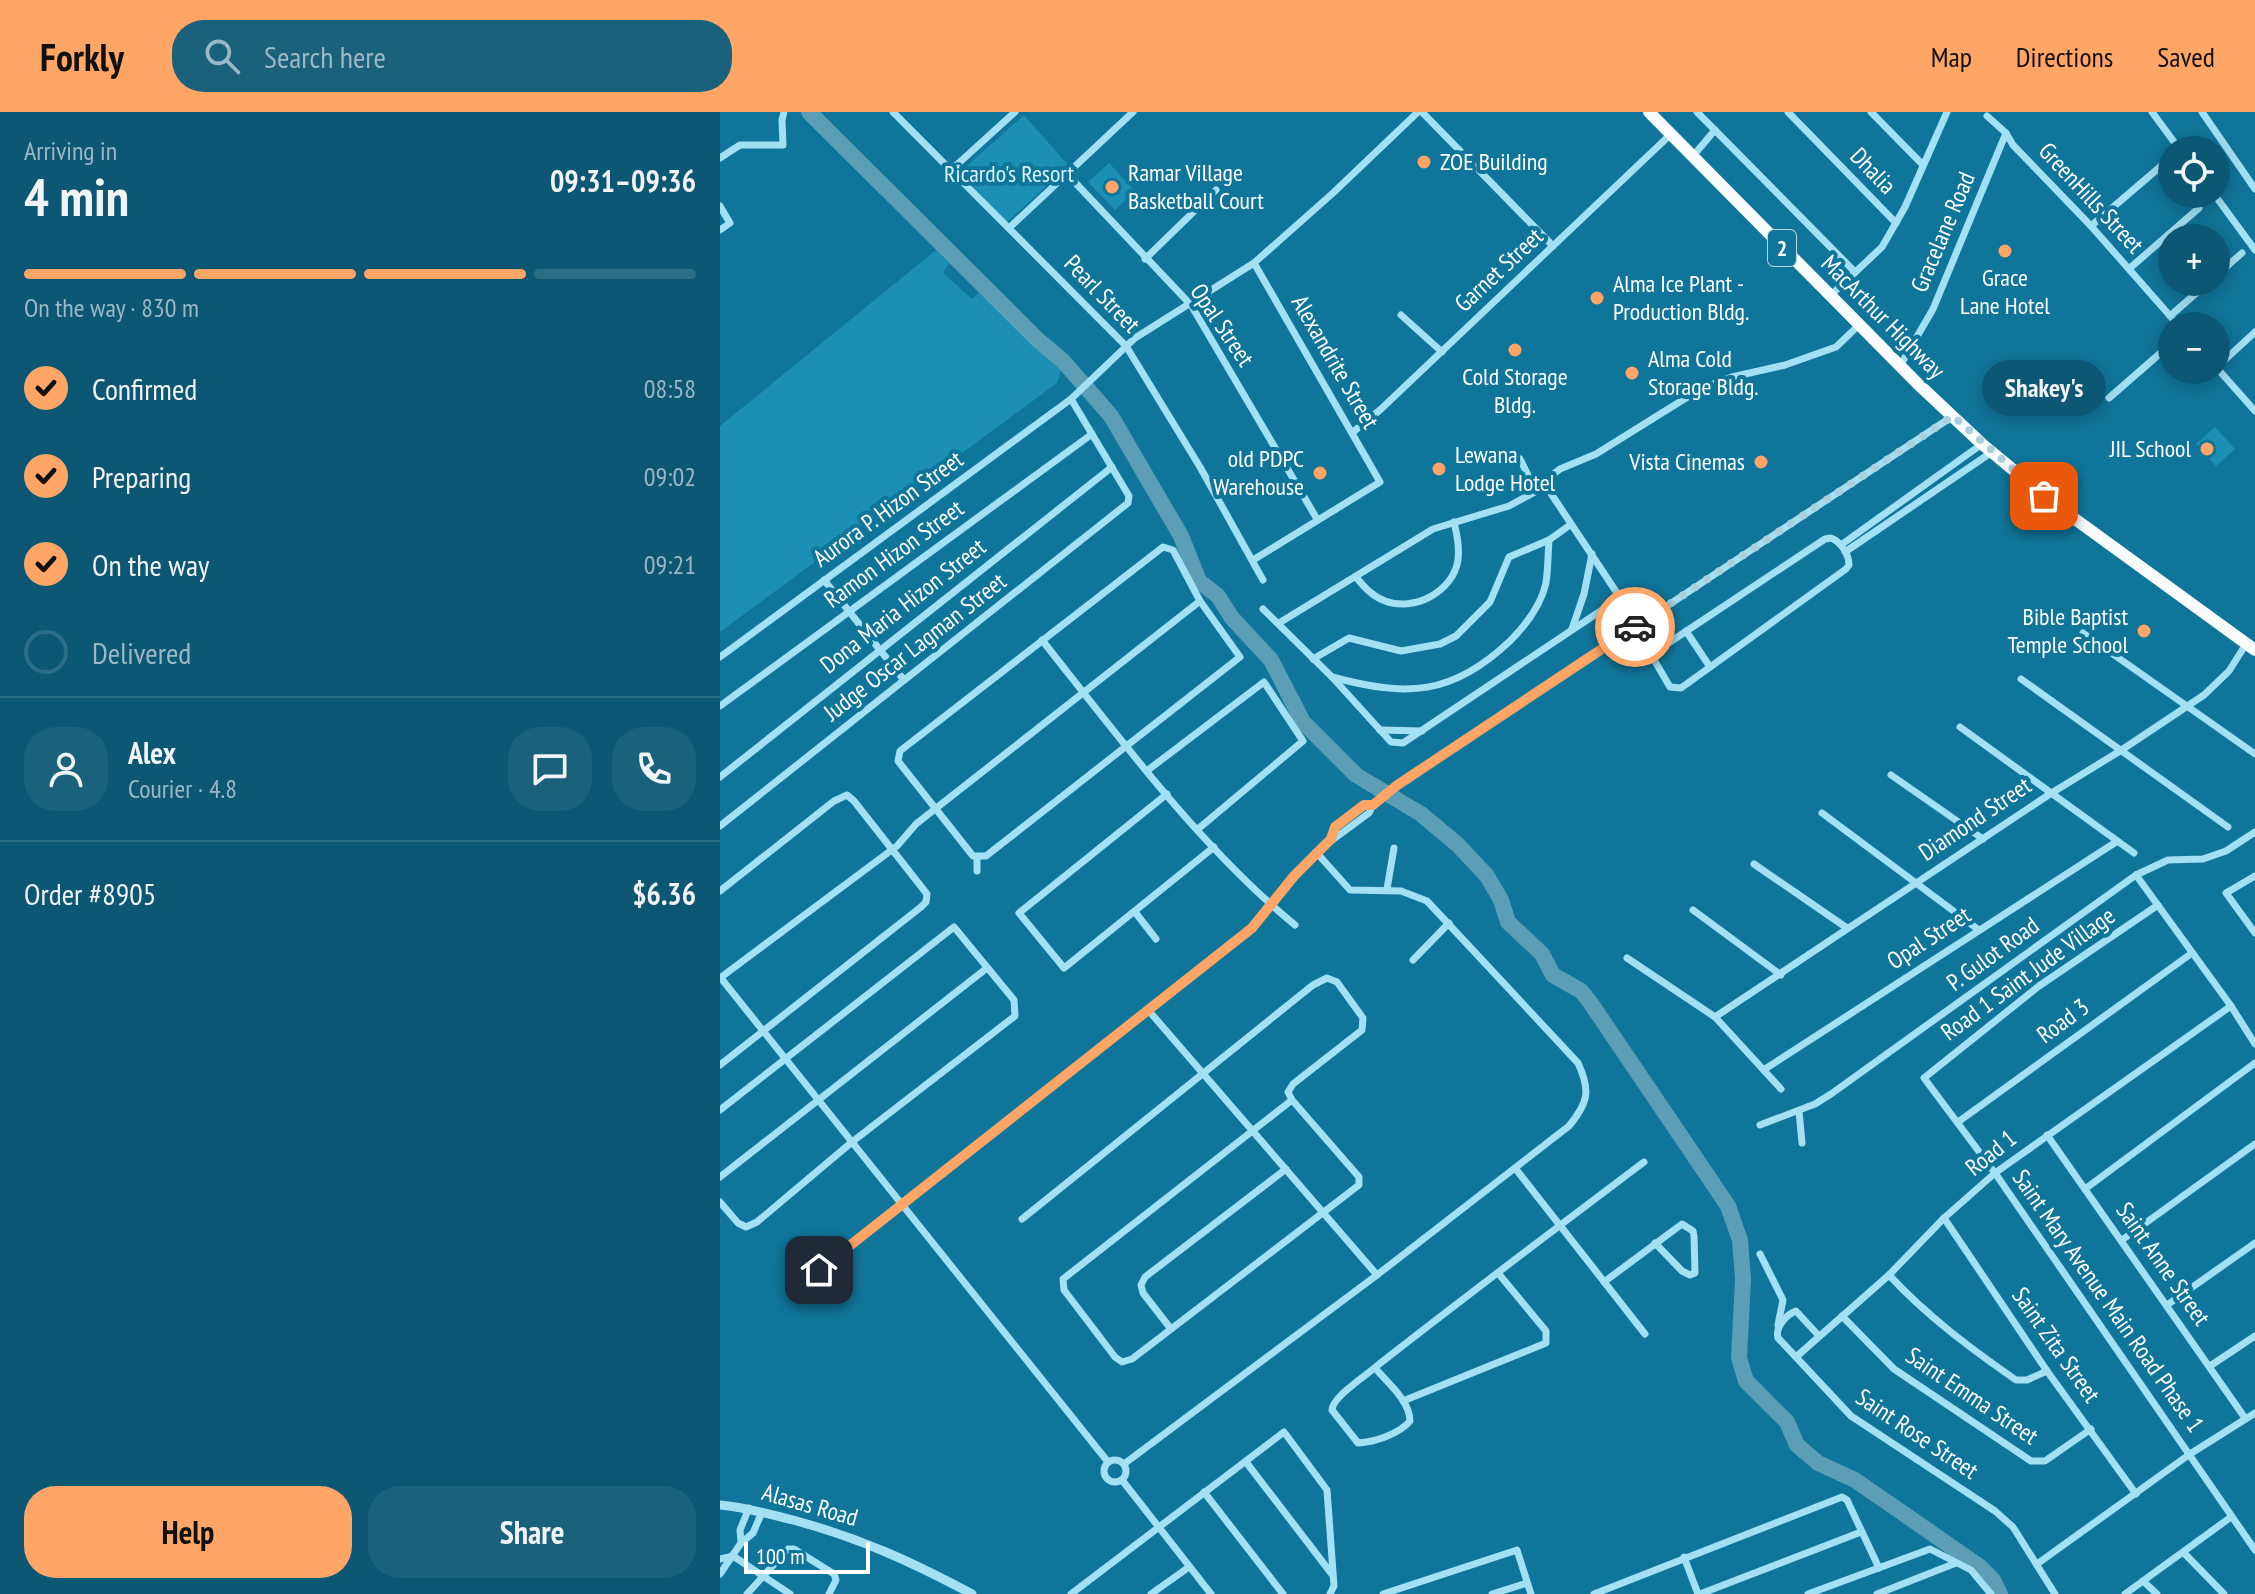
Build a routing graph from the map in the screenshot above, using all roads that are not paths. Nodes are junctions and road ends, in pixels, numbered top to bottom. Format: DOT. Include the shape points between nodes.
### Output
graph roads {
  1 [pos="784,112"];
  2 [pos="893,112"];
  3 [pos="1015,112"];
  4 [pos="1133,112"];
  5 [pos="1420,112"];
  6 [pos="1649,112"];
  7 [pos="1697,112"];
  8 [pos="1788,112"];
  9 [pos="1871,112"];
  10 [pos="1947,112"];
  11 [pos="2152,112"];
  12 [pos="2202,112"];
  13 [pos="1987,116"];
  14 [pos="1715,130"];
  15 [pos="2006,133"];
  16 [pos="1671,134"];
  17 [pos="2170,136"];
  18 [pos="1693,156"];
  19 [pos="720,158"];
  20 [pos="1923,165"];
  21 [pos="2158,169"];
  22 [pos="950,171"];
  23 [pos="1067,174"];
  24 [pos="2255,189"];
  25 [pos="1216,190"];
  26 [pos="720,206"];
  27 [pos="2199,208"];
  28 [pos="2224,208"];
  29 [pos="1896,223"];
  30 [pos="2091,226"];
  31 [pos="1009,228"];
  32 [pos="720,230"];
  33 [pos="1553,246"];
  34 [pos="2255,250"];
  35 [pos="2242,253"];
  36 [pos="1145,259"];
  37 [pos="1254,263"];
  38 [pos="2230,264"];
  39 [pos="2130,268"];
  40 [pos="1855,272"];
  41 [pos="1830,296"];
  42 [pos="2193,296"];
  43 [pos="1191,305"];
  44 [pos="2167,312"];
  45 [pos="2175,312"];
  46 [pos="1401,315"];
  47 [pos="1860,324"];
  48 [pos="2255,332"];
  49 [pos="1126,346"];
  50 [pos="1442,352"];
  51 [pos="2230,354"];
  52 [pos="2158,355"];
  53 [pos="1900,366"];
  54 [pos="2230,383"];
  55 [pos="2109,398"];
  56 [pos="1071,399"];
  57 [pos="2255,411"];
  58 [pos="1953,416"];
  59 [pos="1353,432"];
  60 [pos="1092,434"];
  61 [pos="1987,448"];
  62 [pos="1520,459"];
  63 [pos="1112,467"];
  64 [pos="1546,486"];
  65 [pos="1536,491"];
  66 [pos="1317,519"];
  67 [pos="1454,522"];
  68 [pos="1570,525"];
  69 [pos="1549,540"];
  70 [pos="1843,548"];
  71 [pos="1592,554"];
  72 [pos="1253,560"];
  73 [pos="1356,577"];
  74 [pos="824,580"];
  75 [pos="1263,580"];
  76 [pos="1200,601"];
  77 [pos="1263,609"];
  78 [pos="849,612"];
  79 [pos="1279,623"];
  80 [pos="1571,631"];
  81 [pos="1686,631"];
  82 [pos="2083,633"];
  83 [pos="1042,640"];
  84 [pos="2251,647"];
  85 [pos="880,650"];
  86 [pos="720,657"];
  87 [pos="1313,659"];
  88 [pos="1482,666"];
  89 [pos="1710,667"];
  90 [pos="1332,677"];
  91 [pos="2021,679"];
  92 [pos="904,680"];
  93 [pos="1493,684"];
  94 [pos="1083,692"];
  95 [pos="2188,704"];
  96 [pos="720,706"];
  97 [pos="1960,727"];
  98 [pos="1380,730"];
  99 [pos="1422,731"];
  100 [pos="1126,745"];
  101 [pos="2120,751"];
  102 [pos="2255,754"];
  103 [pos="1148,770"];
  104 [pos="1891,775"];
  105 [pos="720,777"];
  106 [pos="1167,794"];
  107 [pos="2050,794"];
  108 [pos="936,810"];
  109 [pos="1822,813"];
  110 [pos="720,826"];
  111 [pos="2228,827"];
  112 [pos="1198,829"];
  113 [pos="2255,832"];
  114 [pos="1983,839"];
  115 [pos="2116,842"];
  116 [pos="1214,847"];
  117 [pos="892,848"];
  118 [pos="1394,848"];
  119 [pos="1316,852"];
  120 [pos="2134,853"];
  121 [pos="977,858"];
  122 [pos="1754,864"];
  123 [pos="977,871"];
  124 [pos="2136,875"];
  125 [pos="2255,876"];
  126 [pos="1915,883"];
  127 [pos="1387,889"];
  128 [pos="720,891"];
  129 [pos="2158,905"];
  130 [pos="1272,906"];
  131 [pos="1693,910"];
  132 [pos="1135,912"];
  133 [pos="1449,923"];
  134 [pos="1295,925"];
  135 [pos="1847,928"];
  136 [pos="1979,930"];
  137 [pos="2255,933"];
  138 [pos="1156,939"];
  139 [pos="2192,953"];
  140 [pos="1627,958"];
  141 [pos="1413,960"];
  142 [pos="987,968"];
  143 [pos="1781,975"];
  144 [pos="720,978"];
  145 [pos="2231,1006"];
  146 [pos="1149,1011"];
  147 [pos="1715,1017"];
  148 [pos="764,1030"];
  149 [pos="2255,1044"];
  150 [pos="786,1058"];
  151 [pos="2255,1063"];
  152 [pos="720,1065"];
  153 [pos="1765,1069"];
  154 [pos="1203,1074"];
  155 [pos="1924,1078"];
  156 [pos="1781,1089"];
  157 [pos="819,1100"];
  158 [pos="1292,1100"];
  159 [pos="720,1110"];
  160 [pos="1799,1111"];
  161 [pos="1958,1122"];
  162 [pos="1760,1125"];
  163 [pos="1251,1130"];
  164 [pos="2047,1135"];
  165 [pos="852,1142"];
  166 [pos="1802,1143"];
  167 [pos="2255,1144"];
  168 [pos="1644,1162"];
  169 [pos="1515,1168"];
  170 [pos="1286,1169"];
  171 [pos="1995,1173"];
  172 [pos="720,1177"];
  173 [pos="2085,1189"];
  174 [pos="720,1202"];
  175 [pos="901,1204"];
  176 [pos="1324,1212"];
  177 [pos="1944,1218"];
  178 [pos="1022,1219"];
  179 [pos="1559,1226"];
  180 [pos="2122,1240"];
  181 [pos="1655,1243"];
  182 [pos="2255,1243"];
  183 [pos="1760,1254"];
  184 [pos="1498,1273"];
  185 [pos="1377,1275"];
  186 [pos="1889,1275"];
  187 [pos="1604,1282"];
  188 [pos="798,1287"];
  189 [pos="2167,1305"];
  190 [pos="1842,1316"];
  191 [pos="1777,1327"];
  192 [pos="1171,1329"];
  193 [pos="1645,1334"];
  194 [pos="1819,1336"];
  195 [pos="2255,1336"];
  196 [pos="1796,1357"];
  197 [pos="2210,1366"];
  198 [pos="1375,1368"];
  199 [pos="2047,1371"];
  200 [pos="1403,1401"];
  201 [pos="2255,1413"];
  202 [pos="2245,1418"];
  203 [pos="2091,1429"];
  204 [pos="2190,1454"];
  205 [pos="1108,1462"];
  206 [pos="1246,1462"];
  207 [pos="1124,1464"];
  208 [pos="1122,1480"];
  209 [pos="1204,1492"];
  210 [pos="2136,1494"];
  211 [pos="720,1505"];
  212 [pos="749,1508"];
  213 [pos="762,1512"];
  214 [pos="2231,1517"];
  215 [pos="1158,1528"];
  216 [pos="1861,1532"];
  217 [pos="741,1543"];
  218 [pos="2255,1550"];
  219 [pos="2184,1553"];
  220 [pos="733,1556"];
  221 [pos="1684,1557"];
  222 [pos="720,1559"];
  223 [pos="1956,1563"];
  224 [pos="2037,1564"];
  225 [pos="1189,1567"];
  226 [pos="1879,1568"];
  227 [pos="1331,1573"];
  228 [pos="720,1574"];
  229 [pos="763,1575"];
  230 [pos="2143,1581"];
  231 [pos="1527,1583"];
  232 [pos="747,1594"];
  233 [pos="790,1594"];
  234 [pos="829,1594"];
  235 [pos="972,1594"];
  236 [pos="1071,1594"];
  237 [pos="1151,1594"];
  238 [pos="1211,1594"];
  239 [pos="1283,1594"];
  240 [pos="1330,1594"];
  241 [pos="1383,1594"];
  242 [pos="1492,1594"];
  243 [pos="1531,1594"];
  244 [pos="1594,1594"];
  245 [pos="1699,1594"];
  246 [pos="1808,1594"];
  247 [pos="1877,1594"];
  248 [pos="1991,1594"];
  249 [pos="2055,1594"];
  250 [pos="2125,1594"];
  251 [pos="2157,1594"];
  252 [pos="2224,1594"];
  1 -- 19 [label="street" via="783,145 740,145"];
  2 -- 22 [label="street, Pearl Street"];
  3 -- 22 [label="street"];
  4 -- 23 [label="street"];
  5 -- 33 [label="street"];
  5 -- 37 [label="street, Aurora P. Hizon Street"];
  6 -- 16 [label="highway, MacArthur Highway / 2"];
  7 -- 14 [label="street"];
  8 -- 29 [label="street, Dhalia"];
  9 -- 20 [label="street"];
  10 -- 20 [label="street"];
  11 -- 17 [label="street"];
  12 -- 24 [label="street"];
  13 -- 15 [label="street"];
  14 -- 18 [label="street"];
  14 -- 40 [label="street"];
  15 -- 30 [label="street, GreenHills Street"];
  15 -- 53 [label="street, Gracelane Road" via="1933,309"];
  16 -- 18 [label="highway, MacArthur Highway / 2"];
  16 -- 33 [label="street, Garnet Street"];
  18 -- 41 [label="highway, MacArthur Highway / 2"];
  20 -- 29 [label="street"];
  21 -- 30 [label="street"];
  22 -- 31 [label="street, Pearl Street"];
  23 -- 31 [label="street"];
  23 -- 36 [label="street, Opal Street"];
  25 -- 36 [label="street"];
  26 -- 32 [label="street" via="730,223"];
  27 -- 39 [label="street"];
  28 -- 34 [label="street"];
  29 -- 40 [label="street" via="1882,247"];
  30 -- 39 [label="street, GreenHills Street"];
  31 -- 49 [label="street, Pearl Street"];
  33 -- 50 [label="street, Garnet Street"];
  35 -- 38 [label="street"];
  36 -- 43 [label="street, Opal Street"];
  37 -- 43 [label="street, Aurora P. Hizon Street"];
  37 -- 59 [label="street, Alexandrite Street"];
  39 -- 44 [label="street, GreenHills Street"];
  40 -- 41 [label="street"];
  41 -- 47 [label="highway, MacArthur Highway / 2"];
  42 -- 45 [label="street"];
  43 -- 49 [label="street, Aurora P. Hizon Street"];
  43 -- 66 [label="street, Opal Street"];
  46 -- 50 [label="street"];
  47 -- 53 [label="highway, MacArthur Highway / 2"];
  47 -- 64 [label="street" via="1836,347 1702,388 1596,454 1560,469"];
  48 -- 51 [label="street"];
  49 -- 56 [label="street, Aurora P. Hizon Street"];
  49 -- 72 [label="street, Pearl Street"];
  50 -- 59 [label="street, Garnet Street"];
  52 -- 55 [label="street"];
  53 -- 58 [label="highway, MacArthur Highway / 2"];
  54 -- 57 [label="street"];
  56 -- 60 [label="street"];
  56 -- 74 [label="street, Aurora P. Hizon Street"];
  58 -- 61 [label="highway, MacArthur Highway / 2"];
  58 -- 119 [label="street" via="1373,805 1364,805 1335,827 1331,839"];
  59 -- 66 [label="street, Alexandrite Street" via="1380,482"];
  60 -- 63 [label="street"];
  60 -- 78 [label="street, Ramon Hizon Street"];
  61 -- 70 [label="street"];
  61 -- 70 [label="street"];
  61 -- 84 [label="highway, MacArthur Highway / 2" via="2057,506"];
  62 -- 65 [label="street"];
  63 -- 85 [label="street, Dona Maria Hizon Street"];
  63 -- 92 [label="street, Judge Oscar Lagman Street" via="1128,503"];
  64 -- 65 [label="street"];
  64 -- 68 [label="street"];
  65 -- 67 [label="street" via="1509,506"];
  66 -- 72 [label="street"];
  67 -- 73 [label="street" via="1433,529"];
  67 -- 73 [label="street" via="1458,563 1430,598 1386,602"];
  68 -- 69 [label="street"];
  68 -- 71 [label="street"];
  69 -- 87 [label="street" via="1509,557 1490,602 1456,636 1401,651 1349,638"];
  69 -- 88 [label="street" via="1545,585 1531,617"];
  70 -- 81 [label="street" via="1837,540 1825,539"];
  70 -- 89 [label="street" via="1849,559 1846,569"];
  71 -- 80 [label="street"];
  71 -- 80 [label="street" via="1617,600"];
  72 -- 75 [label="street, Pearl Street"];
  73 -- 79 [label="street"];
  74 -- 78 [label="street"];
  74 -- 86 [label="street, Aurora P. Hizon Street"];
  76 -- 83 [label="street" via="1173,550 1163,547"];
  76 -- 94 [label="street"];
  76 -- 100 [label="street" via="1240,657"];
  77 -- 79 [label="street"];
  78 -- 85 [label="street"];
  78 -- 96 [label="street, Ramon Hizon Street"];
  79 -- 87 [label="street"];
  80 -- 93 [label="street"];
  81 -- 89 [label="street"];
  81 -- 89 [label="street" via="1653,656 1670,687 1681,688"];
  82 -- 95 [label="street"];
  83 -- 94 [label="street"];
  83 -- 108 [label="street" via="900,751 898,761"];
  84 -- 95 [label="street, Diamond Street" via="2215,687"];
  85 -- 92 [label="street"];
  85 -- 105 [label="street, Dona Maria Hizon Street"];
  87 -- 90 [label="street"];
  88 -- 90 [label="street" via="1432,687 1388,689"];
  88 -- 93 [label="street"];
  90 -- 98 [label="street"];
  91 -- 101 [label="street"];
  92 -- 110 [label="street, Judge Oscar Lagman Street"];
  93 -- 99 [label="street"];
  94 -- 100 [label="street"];
  94 -- 108 [label="street"];
  95 -- 101 [label="street, Diamond Street"];
  95 -- 102 [label="street"];
  97 -- 107 [label="street"];
  98 -- 99 [label="street"];
  98 -- 99 [label="street" via="1395,743"];
  100 -- 103 [label="street"];
  100 -- 121 [label="street"];
  101 -- 107 [label="street, Diamond Street"];
  101 -- 111 [label="street"];
  103 -- 106 [label="street"];
  103 -- 112 [label="street" via="1264,682 1303,741"];
  104 -- 114 [label="street"];
  106 -- 112 [label="street"];
  106 -- 132 [label="street" via="1019,913 1064,968"];
  107 -- 114 [label="street, Diamond Street"];
  107 -- 115 [label="street"];
  108 -- 117 [label="street"];
  108 -- 121 [label="street"];
  109 -- 126 [label="street"];
  112 -- 116 [label="street"];
  113 -- 124 [label="street, P. Gulot Road" via="2226,851 2203,859 2168,860"];
  114 -- 126 [label="street, Diamond Street"];
  115 -- 120 [label="street"];
  115 -- 136 [label="street, Opal Street"];
  116 -- 130 [label="street"];
  116 -- 132 [label="street"];
  117 -- 128 [label="street" via="847,795"];
  117 -- 144 [label="street"];
  117 -- 148 [label="street" via="925,890 926,902"];
  118 -- 127 [label="street"];
  119 -- 127 [label="street" via="1350,890"];
  119 -- 130 [label="street"];
  121 -- 123 [label="street"];
  122 -- 135 [label="street"];
  124 -- 129 [label="street"];
  124 -- 160 [label="street, P. Gulot Road" via="1854,1078"];
  125 -- 137 [label="street" via="2226,893"];
  126 -- 135 [label="street, Diamond Street"];
  126 -- 136 [label="street"];
  127 -- 133 [label="street" via="1420,898"];
  129 -- 139 [label="street"];
  129 -- 155 [label="street, Road 1 Saint Jude Village" via="2039,986"];
  130 -- 134 [label="street"];
  130 -- 146 [label="street"];
  131 -- 143 [label="street"];
  132 -- 138 [label="street"];
  133 -- 141 [label="street"];
  133 -- 169 [label="street" via="1567,1050 1585,1077 1587,1095 1580,1112"];
  135 -- 143 [label="street, Diamond Street"];
  136 -- 153 [label="street, Opal Street"];
  139 -- 145 [label="street"];
  139 -- 161 [label="street, Road 3"];
  140 -- 147 [label="street"];
  142 -- 150 [label="street" via="954,927"];
  142 -- 157 [label="street"];
  142 -- 165 [label="street" via="1014,1000 1015,1016"];
  143 -- 147 [label="street, Diamond Street"];
  144 -- 148 [label="street"];
  145 -- 149 [label="street"];
  145 -- 164 [label="street, Road 1"];
  146 -- 154 [label="street"];
  146 -- 175 [label="street"];
  147 -- 153 [label="street"];
  148 -- 150 [label="street"];
  148 -- 152 [label="street"];
  150 -- 157 [label="street"];
  150 -- 159 [label="street"];
  151 -- 173 [label="street"];
  153 -- 156 [label="street"];
  154 -- 158 [label="street" via="1313,985 1333,979 1364,1026 1289,1088"];
  154 -- 163 [label="street"];
  154 -- 178 [label="street"];
  155 -- 161 [label="street, Saint Mary Avenue Main Road Phase 1"];
  157 -- 165 [label="street"];
  157 -- 172 [label="street"];
  158 -- 163 [label="street"];
  158 -- 176 [label="street" via="1360,1178 1359,1185"];
  160 -- 162 [label="street, P. Gulot Road"];
  160 -- 166 [label="street"];
  161 -- 171 [label="street, Saint Mary Avenue Main Road Phase 1"];
  163 -- 170 [label="street"];
  163 -- 192 [label="street" via="1063,1279 1064,1290 1118,1360 1132,1359"];
  164 -- 171 [label="street, Road 1"];
  164 -- 173 [label="street, Saint Anne Street"];
  165 -- 174 [label="street" via="751,1226 738,1223"];
  165 -- 175 [label="street"];
  167 -- 180 [label="street"];
  168 -- 179 [label="street"];
  169 -- 179 [label="street"];
  169 -- 185 [label="street"];
  170 -- 176 [label="street"];
  170 -- 192 [label="street" via="1145,1277 1143,1293"];
  171 -- 177 [label="street, Road 1"];
  171 -- 204 [label="street, Saint Mary Avenue Main Road Phase 1"];
  173 -- 180 [label="street, Saint Anne Street"];
  175 -- 188 [label="street"];
  175 -- 205 [label="street"];
  176 -- 185 [label="street"];
  176 -- 192 [label="street"];
  177 -- 186 [label="street, Road 1"];
  177 -- 199 [label="street, Saint Zita Street"];
  179 -- 184 [label="street"];
  179 -- 187 [label="street"];
  180 -- 189 [label="street, Saint Anne Street"];
  181 -- 181 [label="street" via="1682,1224 1690,1228 1695,1273 1682,1271"];
  181 -- 187 [label="street"];
  182 -- 189 [label="street"];
  183 -- 191 [label="street" via="1783,1300"];
  184 -- 198 [label="street"];
  184 -- 200 [label="street" via="1546,1331 1546,1343"];
  185 -- 207 [label="street"];
  186 -- 190 [label="street, Road 1"];
  186 -- 199 [label="street" via="1947,1330 2016,1380"];
  187 -- 193 [label="street"];
  189 -- 197 [label="street, Saint Anne Street"];
  190 -- 194 [label="street, Road 1"];
  190 -- 203 [label="street, Saint Emma Street" via="1894,1369 2031,1461 2045,1461"];
  191 -- 194 [label="street" via="1799,1312"];
  191 -- 196 [label="street, Saint Rose Street" via="1778,1338"];
  194 -- 196 [label="street, Road 1"];
  195 -- 197 [label="street"];
  196 -- 224 [label="street, Saint Rose Street" via="1851,1416 1995,1511 2013,1527"];
  197 -- 202 [label="street, Saint Anne Street"];
  198 -- 200 [label="street"];
  198 -- 200 [label="street" via="1331,1407 1353,1438 1370,1442 1407,1425 1410,1412"];
  199 -- 203 [label="street, Saint Zita Street"];
  201 -- 202 [label="street"];
  202 -- 204 [label="street"];
  203 -- 210 [label="street, Saint Zita Street"];
  204 -- 210 [label="street"];
  204 -- 214 [label="street, Saint Mary Avenue Main Road Phase 1"];
  205 -- 207 [label="street"];
  205 -- 208 [label="street" via="1104,1476 1112,1482"];
  206 -- 209 [label="street"];
  206 -- 227 [label="street"];
  206 -- 227 [label="street" via="1284,1432 1317,1475 1327,1490"];
  207 -- 208 [label="street"];
  208 -- 215 [label="street"];
  209 -- 215 [label="street"];
  209 -- 239 [label="street"];
  210 -- 224 [label="street"];
  211 -- 212 [label="street, Alasas Road"];
  212 -- 213 [label="street, Alasas Road"];
  212 -- 217 [label="street"];
  213 -- 217 [label="street" via="753,1533"];
  213 -- 235 [label="street, Alasas Road" via="863,1542"];
  214 -- 218 [label="street, Saint Mary Avenue Main Road Phase 1"];
  214 -- 219 [label="street"];
  215 -- 225 [label="street"];
  215 -- 236 [label="street"];
  216 -- 221 [label="street" via="1847,1500 1836,1498"];
  216 -- 226 [label="street"];
  216 -- 245 [label="street"];
  217 -- 220 [label="street"];
  219 -- 230 [label="street"];
  219 -- 252 [label="street"];
  220 -- 222 [label="street"];
  220 -- 228 [label="street"];
  220 -- 229 [label="street"];
  221 -- 244 [label="street"];
  221 -- 245 [label="street"];
  223 -- 226 [label="street" via="1930,1549"];
  223 -- 247 [label="street"];
  223 -- 248 [label="street" via="1978,1577"];
  224 -- 249 [label="street, Saint Rose Street"];
  225 -- 237 [label="street"];
  225 -- 238 [label="street"];
  226 -- 246 [label="street"];
  227 -- 240 [label="street"];
  229 -- 232 [label="street"];
  229 -- 233 [label="street"];
  229 -- 234 [label="street" via="794,1549 834,1574"];
  230 -- 250 [label="street"];
  230 -- 251 [label="street"];
  231 -- 241 [label="street" via="1517,1550"];
  231 -- 242 [label="street"];
  231 -- 243 [label="street"];
}
